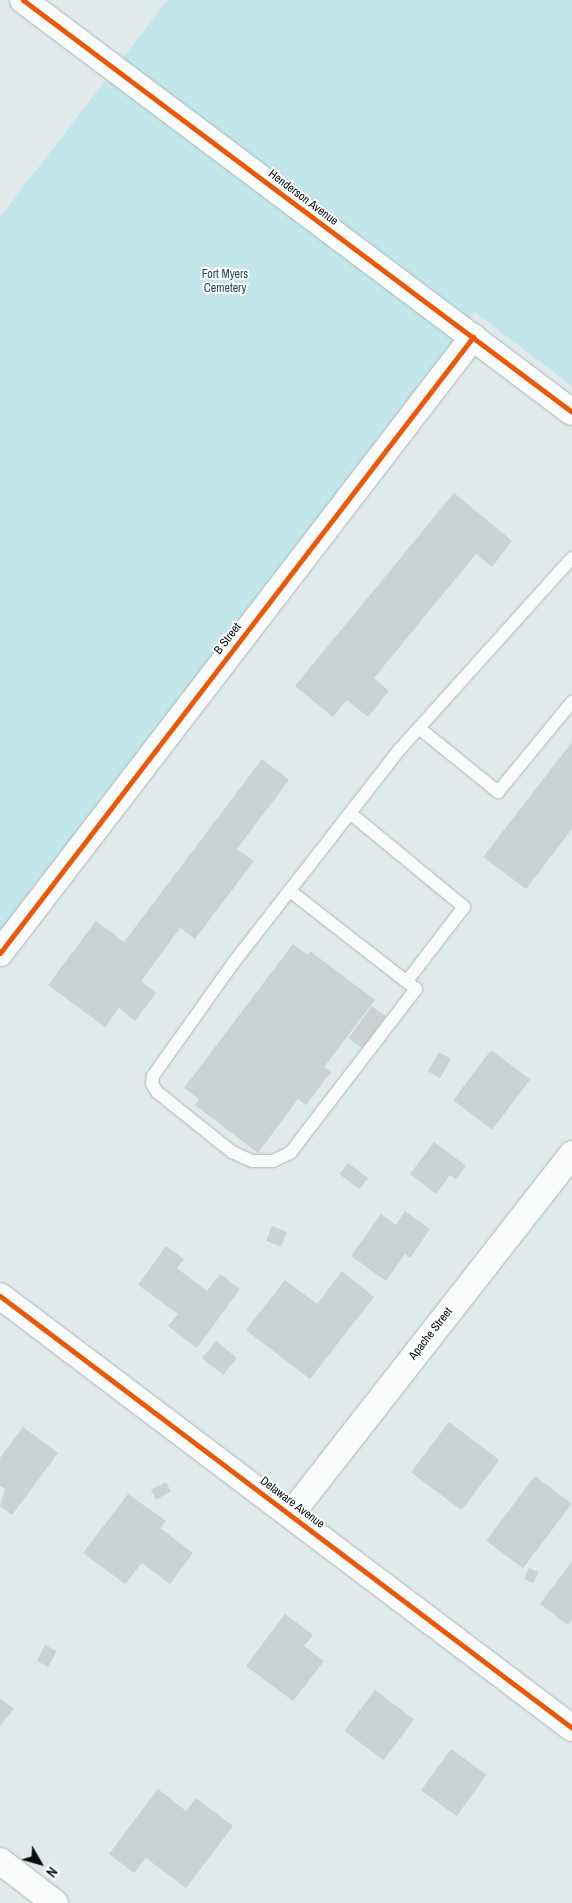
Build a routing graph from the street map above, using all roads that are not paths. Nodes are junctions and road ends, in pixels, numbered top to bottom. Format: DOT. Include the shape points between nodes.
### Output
graph roads {
  1 [pos="23,0"];
  2 [pos="473,337"];
  3 [pos="572,412"];
  4 [pos="572,558"];
  5 [pos="572,702"];
  6 [pos="419,728"];
  7 [pos="350,813"];
  8 [pos="290,890"];
  9 [pos="0,953"];
  10 [pos="406,981"];
  11 [pos="570,1162"];
  12 [pos="0,1296"];
  13 [pos="291,1514"];
  14 [pos="572,1728"];
  15 [pos="0,1861"];
  16 [pos="55,1903"];
  1 -- 2 [label="street, Henderson Avenue"];
  2 -- 3 [label="street, Henderson Avenue"];
  2 -- 9 [label="street, B Street"];
  4 -- 6 [label="lane"];
  5 -- 6 [label="lane" via="498,792"];
  6 -- 7 [label="lane"];
  7 -- 8 [label="lane"];
  7 -- 10 [label="lane" via="464,907"];
  8 -- 10 [label="lane"];
  8 -- 10 [label="lane" via="153,1076 157,1092 232,1152 252,1162 274,1161 290,1153 416,989"];
  11 -- 13 [label="street, Apache Street"];
  12 -- 13 [label="street, Delaware Avenue"];
  13 -- 14 [label="street, Delaware Avenue"];
  15 -- 16 [label="street"];
}
